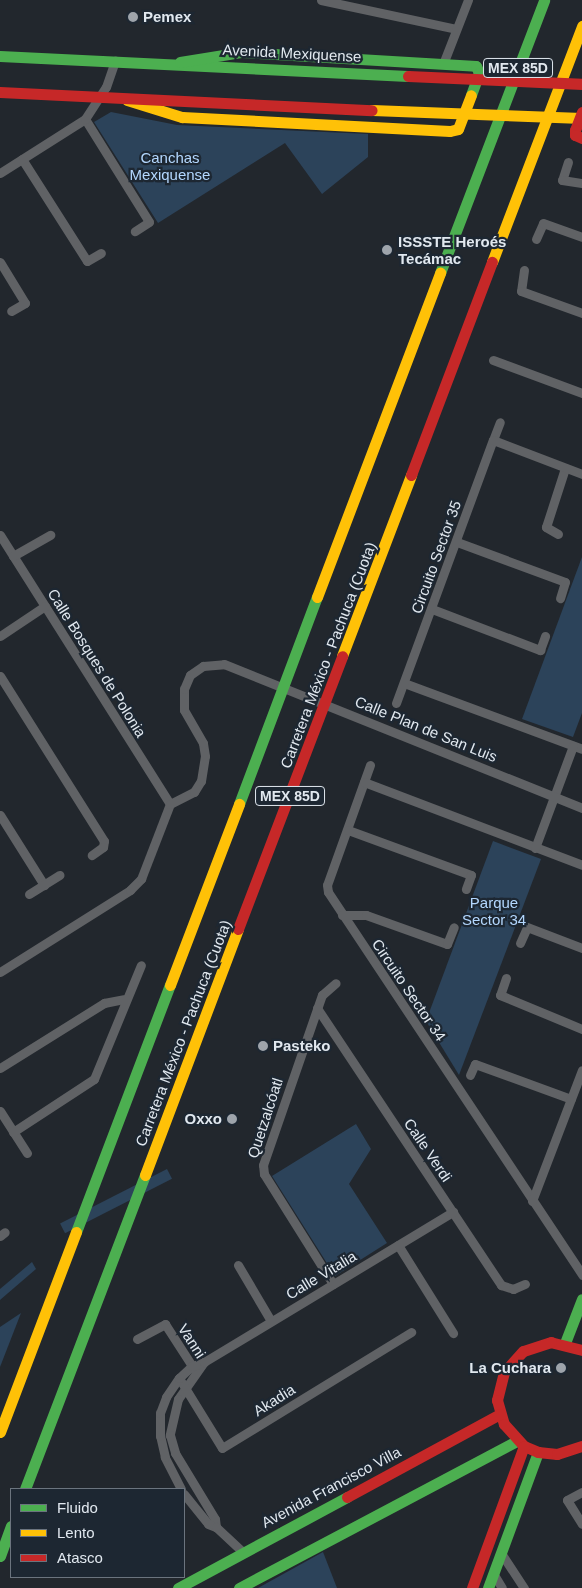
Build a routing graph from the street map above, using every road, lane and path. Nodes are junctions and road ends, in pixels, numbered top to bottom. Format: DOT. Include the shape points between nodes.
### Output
graph roads {
  1 [pos="321,0"];
  2 [pos="376,0"];
  3 [pos="468,0"];
  4 [pos="544,0"];
  5 [pos="372,10"];
  6 [pos="582,26"];
  7 [pos="456,30"];
  8 [pos="0,56"];
  9 [pos="115,61"];
  10 [pos="180,62"];
  11 [pos="443,64"];
  12 [pos="582,84"];
  13 [pos="0,92"];
  14 [pos="99,99"];
  15 [pos="127,100"];
  16 [pos="582,111"];
  17 [pos="582,118"];
  18 [pos="85,119"];
  19 [pos="582,138"];
  20 [pos="22,159"];
  21 [pos="568,162"];
  22 [pos="0,173"];
  23 [pos="582,183"];
  24 [pos="135,231"];
  25 [pos="582,237"];
  26 [pos="536,239"];
  27 [pos="101,253"];
  28 [pos="0,262"];
  29 [pos="524,270"];
  30 [pos="11,311"];
  31 [pos="582,313"];
  32 [pos="492,360"];
  33 [pos="582,393"];
  34 [pos="500,422"];
  35 [pos="493,440"];
  36 [pos="565,468"];
  37 [pos="582,474"];
  38 [pos="558,534"];
  39 [pos="50,535"];
  40 [pos="0,536"];
  41 [pos="457,542"];
  42 [pos="13,556"];
  43 [pos="560,598"];
  44 [pos="45,606"];
  45 [pos="432,609"];
  46 [pos="0,636"];
  47 [pos="545,636"];
  48 [pos="0,676"];
  49 [pos="404,683"];
  50 [pos="396,703"];
  51 [pos="578,747"];
  52 [pos="370,765"];
  53 [pos="364,782"];
  54 [pos="554,798"];
  55 [pos="170,804"];
  56 [pos="582,808"];
  57 [pos="0,815"];
  58 [pos="348,830"];
  59 [pos="535,848"];
  60 [pos="92,855"];
  61 [pos="582,865"];
  62 [pos="58,876"];
  63 [pos="44,885"];
  64 [pos="466,889"];
  65 [pos="29,894"];
  66 [pos="342,915"];
  67 [pos="454,926"];
  68 [pos="520,943"];
  69 [pos="582,948"];
  70 [pos="140,965"];
  71 [pos="0,972"];
  72 [pos="506,978"];
  73 [pos="336,983"];
  74 [pos="124,999"];
  75 [pos="317,1008"];
  76 [pos="582,1029"];
  77 [pos="0,1068"];
  78 [pos="582,1070"];
  79 [pos="470,1075"];
  80 [pos="571,1099"];
  81 [pos="0,1111"];
  82 [pos="13,1132"];
  83 [pos="27,1153"];
  84 [pos="532,1201"];
  85 [pos="453,1212"];
  86 [pos="398,1245"];
  87 [pos="238,1265"];
  88 [pos="582,1275"];
  89 [pos="333,1284"];
  90 [pos="525,1284"];
  91 [pos="582,1299"];
  92 [pos="271,1321"];
  93 [pos="411,1332"];
  94 [pos="453,1333"];
  95 [pos="137,1339"];
  96 [pos="565,1343"];
  97 [pos="582,1350"];
  98 [pos="195,1370"];
  99 [pos="179,1378"];
  100 [pos="185,1387"];
  101 [pos="500,1414"];
  102 [pos="0,1432"];
  103 [pos="521,1444"];
  104 [pos="582,1446"];
  105 [pos="538,1452"];
  106 [pos="175,1453"];
  107 [pos="165,1458"];
  108 [pos="25,1488"];
  109 [pos="181,1488"];
  110 [pos="582,1492"];
  111 [pos="185,1495"];
  112 [pos="582,1524"];
  113 [pos="216,1527"];
  114 [pos="10,1529"];
  115 [pos="243,1552"];
  116 [pos="501,1553"];
  117 [pos="0,1556"];
  118 [pos="493,1573"];
  119 [pos="178,1588"];
  120 [pos="240,1588"];
  121 [pos="472,1588"];
  122 [pos="488,1588"];
  123 [pos="502,1588"];
  124 [pos="524,1588"];
  1 -- 5 [label="street"];
  2 -- 5 [label="street"];
  3 -- 7 [label="street"];
  4 -- 102 [label="main road, Carretera México - Pachuca (Cuota) / MEX 85D"];
  5 -- 7 [label="street"];
  6 -- 108 [label="main road, Carretera México - Pachuca (Cuota) / MEX 85D"];
  7 -- 11 [label="street"];
  8 -- 9 [label="main road, Avenida Mexiquense"];
  9 -- 10 [label="main road, Avenida Mexiquense"];
  9 -- 14 [label="street"];
  10 -- 11 [label="main road" via="242,52"];
  10 -- 12 [label="main road, Avenida Mexiquense"];
  11 -- 15 [label="main road" via="479,68 458,129 454,131 182,117"];
  13 -- 14 [label="main road"];
  14 -- 15 [label="main road"];
  14 -- 18 [label="street"];
  15 -- 17 [label="main road"];
  16 -- 19 [label="main road" via="575,130 575,135"];
  18 -- 20 [label="street"];
  18 -- 24 [label="street" via="149,222"];
  20 -- 22 [label="street"];
  20 -- 27 [label="street" via="87,261"];
  21 -- 23 [label="street" via="562,180"];
  25 -- 26 [label="street" via="543,223"];
  28 -- 30 [label="street" via="24,303"];
  29 -- 31 [label="street" via="521,290"];
  32 -- 33 [label="street"];
  34 -- 35 [label="street, Circuito Sector 35"];
  35 -- 36 [label="street"];
  35 -- 41 [label="street, Circuito Sector 35"];
  36 -- 37 [label="street"];
  36 -- 38 [label="street" via="546,527"];
  39 -- 42 [label="street"];
  40 -- 42 [label="street, Calle Bosques de Polonia"];
  41 -- 43 [label="street" via="565,582"];
  41 -- 45 [label="street, Circuito Sector 35"];
  42 -- 44 [label="street, Calle Bosques de Polonia"];
  44 -- 46 [label="street"];
  44 -- 55 [label="street, Calle Bosques de Polonia"];
  45 -- 47 [label="street" via="540,650"];
  45 -- 49 [label="street, Circuito Sector 35"];
  48 -- 60 [label="street" via="104,841 103,847"];
  49 -- 50 [label="street, Circuito Sector 35"];
  49 -- 51 [label="street"];
  51 -- 54 [label="street"];
  52 -- 53 [label="street, Circuito Sector 34"];
  53 -- 58 [label="street, Circuito Sector 34"];
  53 -- 59 [label="street"];
  54 -- 55 [label="street, Calle Plan de San Luis" via="224,664 203,666 190,675 184,689 184,710 202,743 205,756 201,781 194,792"];
  54 -- 56 [label="street, Calle Plan de San Luis"];
  54 -- 59 [label="street"];
  55 -- 71 [label="street" via="141,879 130,890"];
  57 -- 63 [label="street"];
  58 -- 64 [label="street" via="471,875"];
  58 -- 66 [label="street, Circuito Sector 34" via="327,886"];
  59 -- 61 [label="street"];
  62 -- 63 [label="street"];
  63 -- 65 [label="street"];
  66 -- 67 [label="street" via="366,915 447,944"];
  66 -- 84 [label="street, Circuito Sector 34"];
  68 -- 69 [label="street" via="526,927"];
  70 -- 74 [label="street"];
  72 -- 76 [label="street" via="500,995"];
  73 -- 75 [label="street, Quetzalcóatl" via="322,995"];
  74 -- 77 [label="street" via="104,1002"];
  74 -- 82 [label="street" via="94,1079"];
  75 -- 85 [label="street, Calle Verdi"];
  75 -- 89 [label="street, Quetzalcóatl" via="263,1165 264,1174"];
  78 -- 80 [label="street"];
  79 -- 80 [label="street" via="477,1064"];
  80 -- 84 [label="street"];
  81 -- 82 [label="street"];
  82 -- 83 [label="street"];
  84 -- 88 [label="street, Circuito Sector 34"];
  85 -- 86 [label="street, Calle Vitalia"];
  85 -- 90 [label="street, Calle Verdi" via="501,1285 513,1290"];
  86 -- 89 [label="street, Calle Vitalia"];
  86 -- 94 [label="street"];
  87 -- 92 [label="street"];
  89 -- 92 [label="street, Calle Vitalia"];
  91 -- 96 [label="main road"];
  92 -- 98 [label="street, Calle Vitalia"];
  93 -- 100 [label="street, Akadia" via="222,1448"];
  95 -- 98 [label="street, Vanni" via="164,1324"];
  96 -- 97 [label="main road"];
  96 -- 101 [label="main road" via="536,1345 512,1360 499,1386"];
  98 -- 99 [label="street, Calle Vitalia"];
  98 -- 100 [label="street, Calle Vitalia"];
  99 -- 100 [label="street, Akadia"];
  99 -- 107 [label="street, Calle Vitalia" via="166,1397 160,1414"];
  100 -- 106 [label="street, Calle Vitalia" via="171,1418 170,1435"];
  101 -- 103 [label="main road"];
  101 -- 115 [label="main road, Avenida Francisco Villa"];
  103 -- 105 [label="main road"];
  103 -- 120 [label="main road"];
  103 -- 121 [label="main road"];
  104 -- 105 [label="main road" via="557,1454"];
  105 -- 116 [label="main road"];
  106 -- 107 [label="street"];
  106 -- 113 [label="street, Calle Vitalia" via="215,1519"];
  107 -- 109 [label="street, Calle Vitalia"];
  110 -- 112 [label="street" via="567,1500"];
  111 -- 113 [label="street, Calle Vitalia" via="208,1524"];
  113 -- 115 [label="street, Calle Vitalia"];
  114 -- 117 [label="main road"];
  115 -- 119 [label="main road, Avenida Francisco Villa"];
  116 -- 118 [label="main road"];
  116 -- 124 [label="street"];
  118 -- 122 [label="main road"];
  118 -- 123 [label="street"];
}
